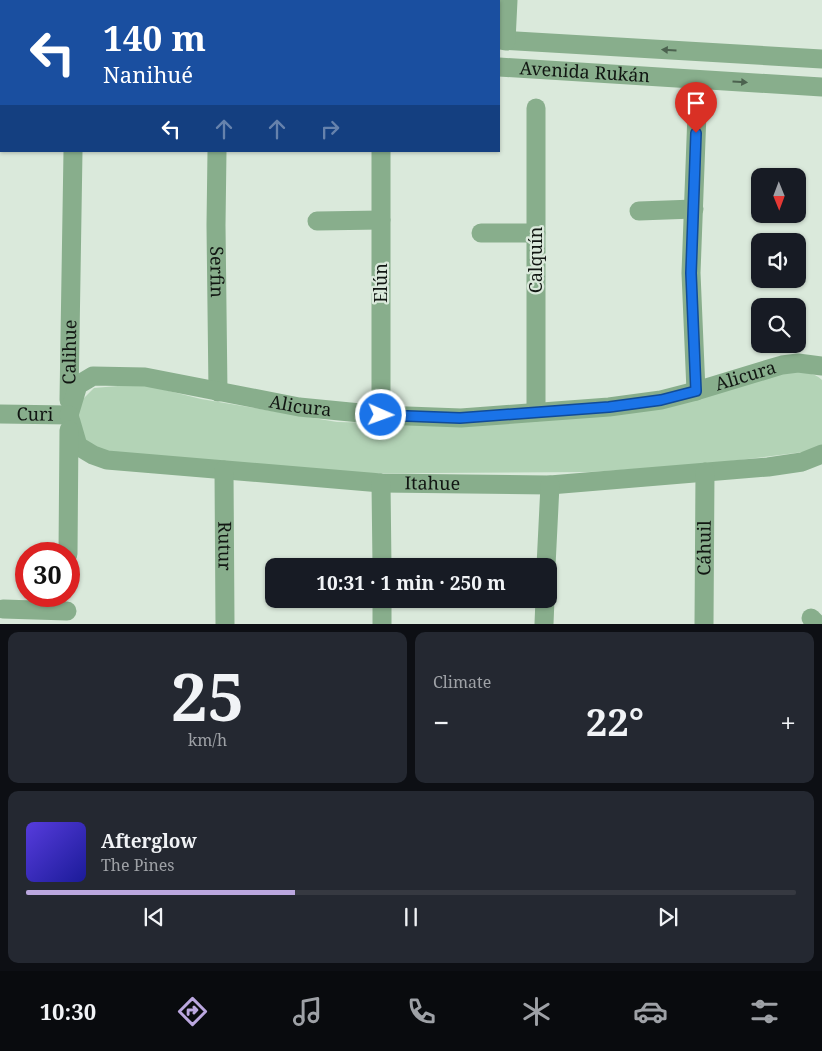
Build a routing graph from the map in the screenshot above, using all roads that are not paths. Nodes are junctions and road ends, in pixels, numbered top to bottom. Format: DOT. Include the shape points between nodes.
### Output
graph roads {
  1 [pos="508,0"];
  2 [pos="502,40"];
  3 [pos="702,52"];
  4 [pos="822,59"];
  5 [pos="500,67"];
  6 [pos="701,80"];
  7 [pos="822,87"];
  8 [pos="536,108"];
  9 [pos="697,114"];
  10 [pos="74,152"];
  11 [pos="217,152"];
  12 [pos="381,152"];
  13 [pos="694,210"];
  14 [pos="639,211"];
  15 [pos="381,220"];
  16 [pos="317,221"];
  17 [pos="536,233"];
  18 [pos="481,234"];
  19 [pos="822,366"];
  20 [pos="696,391"];
  21 [pos="218,392"];
  22 [pos="536,412"];
  23 [pos="0,414"];
  24 [pos="69,415"];
  25 [pos="381,415"];
  26 [pos="822,454"];
  27 [pos="224,470"];
  28 [pos="705,472"];
  29 [pos="381,483"];
  30 [pos="550,485"];
  31 [pos="68,542"];
  32 [pos="382,558"];
  33 [pos="546,558"];
  34 [pos="382,608"];
  35 [pos="545,608"];
  36 [pos="3,609"];
  37 [pos="67,610"];
  38 [pos="225,624"];
  39 [pos="382,624"];
  40 [pos="544,624"];
  41 [pos="704,624"];
  1 -- 2 [label="street"];
  3 -- 2 [label="street, Avenida Rukán, one-way"];
  3 -- 4 [label="street, Avenida Rukán"];
  3 -- 6 [label="street"];
  5 -- 6 [label="street, Avenida Rukán"];
  6 -- 7 [label="street, Avenida Rukán, one-way"];
  8 -- 17 [label="street, Calquín"];
  9 -- 13 [label="street"];
  10 -- 24 [label="street, Calihue"];
  11 -- 21 [label="street, Serfin"];
  12 -- 15 [label="street, Elún"];
  13 -- 14 [label="street"];
  13 -- 20 [label="street" via="691,273"];
  15 -- 16 [label="street"];
  15 -- 25 [label="street, Elún"];
  17 -- 18 [label="street"];
  17 -- 22 [label="street, Calquín"];
  19 -- 20 [label="street, Alicura" via="782,365"];
  20 -- 22 [label="street, Alicura" via="661,400 609,407"];
  21 -- 24 [label="street, Alicura" via="145,377 93,376 78,385"];
  21 -- 25 [label="street, Alicura" via="299,407"];
  22 -- 25 [label="street, Alicura" via="460,418"];
  23 -- 24 [label="street, Curi"];
  24 -- 27 [label="street, Itahue" via="78,446 93,456"];
  24 -- 31 [label="street, Calihue"];
  26 -- 28 [label="street, Itahue" via="802,462"];
  27 -- 29 [label="street, Itahue"];
  27 -- 38 [label="street, Rutur"];
  28 -- 30 [label="street, Itahue"];
  28 -- 41 [label="street, Cáhuil"];
  29 -- 30 [label="street, Itahue"];
  29 -- 32 [label="street"];
  30 -- 33 [label="street"];
  34 -- 39 [label="street"];
  35 -- 40 [label="street"];
  36 -- 37 [label="street"];
}
